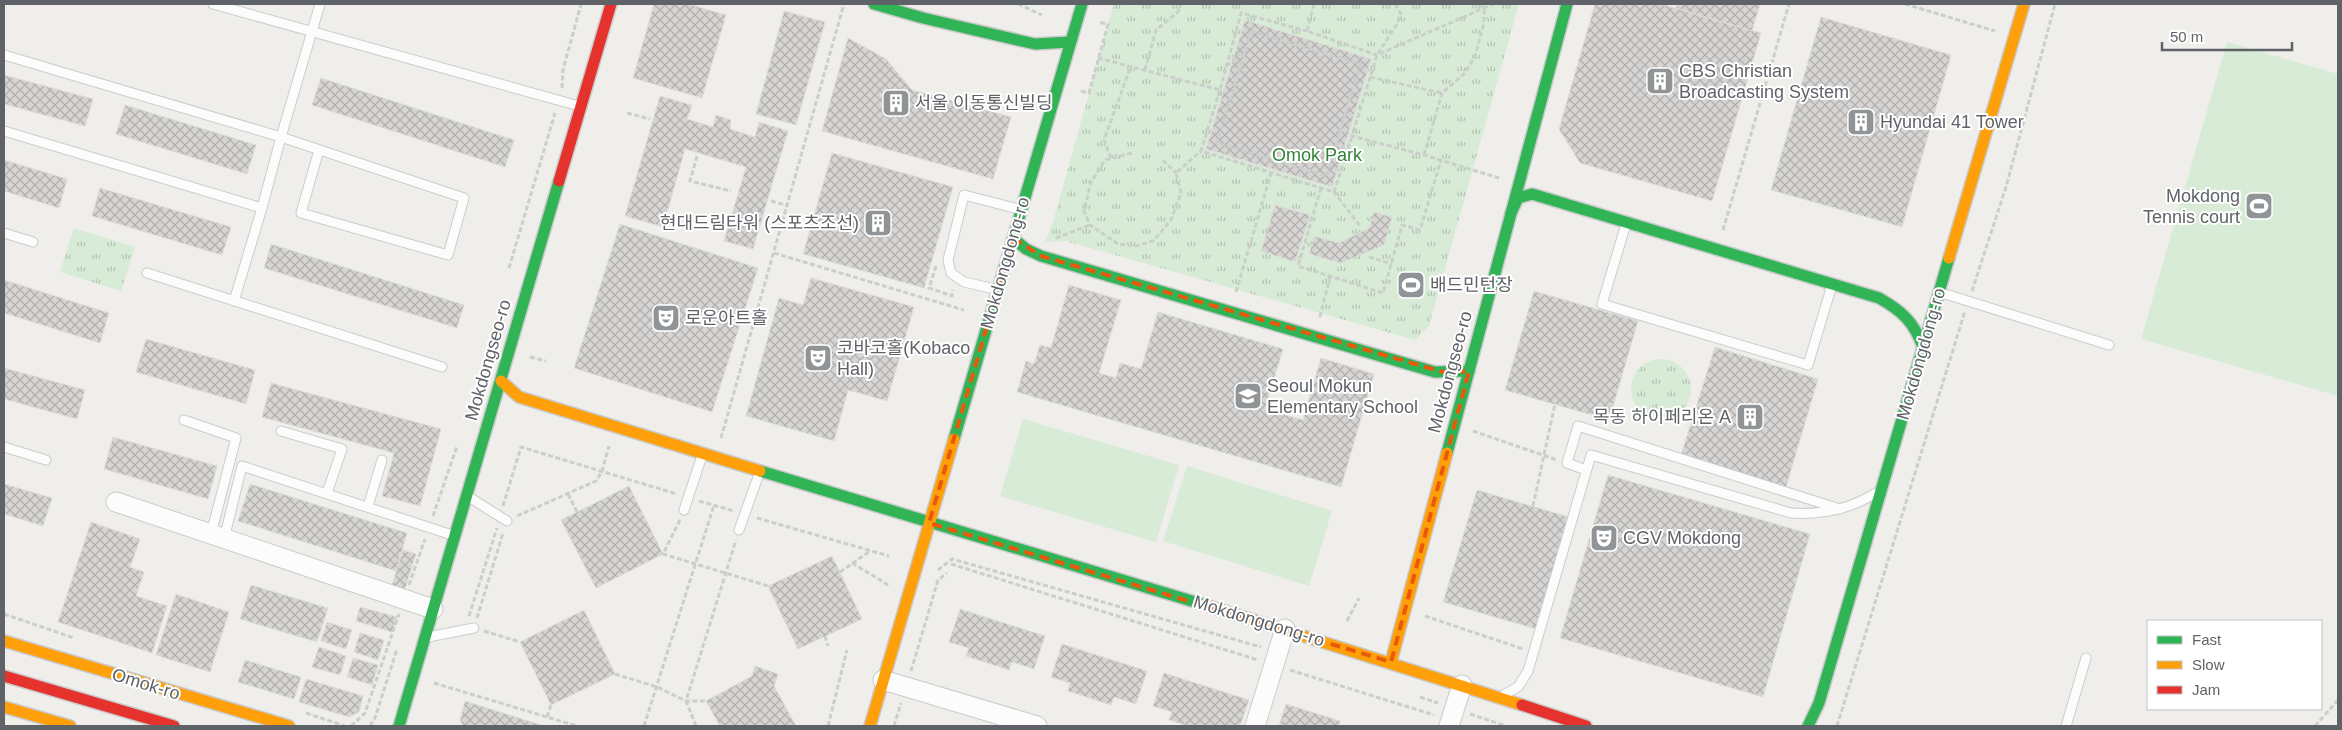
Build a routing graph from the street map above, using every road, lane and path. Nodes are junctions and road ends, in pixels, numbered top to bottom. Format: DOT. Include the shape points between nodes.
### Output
graph roads {
  1 [pos="213,4"];
  2 [pos="320,4"];
  3 [pos="611,4"];
  4 [pos="844,4"];
  5 [pos="874,4"];
  6 [pos="1018,4"];
  7 [pos="1082,4"];
  8 [pos="1181,4"];
  9 [pos="1314,4"];
  10 [pos="1395,4"];
  11 [pos="1479,4"];
  12 [pos="1493,4"];
  13 [pos="1567,4"];
  14 [pos="1789,4"];
  15 [pos="1905,4"];
  16 [pos="2024,4"];
  17 [pos="2055,4"];
  18 [pos="1484,8"];
  19 [pos="1042,15"];
  20 [pos="1078,16"];
  21 [pos="1307,31"];
  22 [pos="312,32"];
  23 [pos="2014,36"];
  24 [pos="1070,42"];
  25 [pos="1245,51"];
  26 [pos="4,55"];
  27 [pos="1377,55"];
  28 [pos="1098,58"];
  29 [pos="1131,66"];
  30 [pos="1226,66"];
  31 [pos="1145,70"];
  32 [pos="1370,77"];
  33 [pos="568,85"];
  34 [pos="1220,90"];
  35 [pos="1081,91"];
  36 [pos="1442,93"];
  37 [pos="561,101"];
  38 [pos="581,107"];
  39 [pos="627,114"];
  40 [pos="650,119"];
  41 [pos="4,130"];
  42 [pos="1352,136"];
  43 [pos="280,137"];
  44 [pos="1350,144"];
  45 [pos="319,150"];
  46 [pos="1201,151"];
  47 [pos="1333,153"];
  48 [pos="1132,154"];
  49 [pos="1424,155"];
  50 [pos="697,156"];
  51 [pos="1111,158"];
  52 [pos="1163,160"];
  53 [pos="1441,160"];
  54 [pos="1475,170"];
  55 [pos="1176,173"];
  56 [pos="1271,173"];
  57 [pos="1321,188"];
  58 [pos="731,191"];
  59 [pos="1334,192"];
  60 [pos="770,201"];
  61 [pos="788,206"];
  62 [pos="262,208"];
  63 [pos="1021,210"];
  64 [pos="1511,213"];
  65 [pos="1626,222"];
  66 [pos="1090,225"];
  67 [pos="1360,226"];
  68 [pos="4,233"];
  69 [pos="1013,238"];
  70 [pos="1054,239"];
  71 [pos="33,242"];
  72 [pos="1717,250"];
  73 [pos="774,253"];
  74 [pos="1370,256"];
  75 [pos="936,263"];
  76 [pos="1392,264"];
  77 [pos="147,273"];
  78 [pos="1330,276"];
  79 [pos="506,277"];
  80 [pos="955,284"];
  81 [pos="1832,285"];
  82 [pos="998,290"];
  83 [pos="1237,291"];
  84 [pos="1939,292"];
  85 [pos="234,301"];
  86 [pos="1968,302"];
  87 [pos="964,310"];
  88 [pos="1321,313"];
  89 [pos="2109,345"];
  90 [pos="1923,347"];
  91 [pos="442,367"];
  92 [pos="1469,371"];
  93 [pos="501,381"];
  94 [pos="1555,404"];
  95 [pos="184,420"];
  96 [pos="615,426"];
  97 [pos="1471,430"];
  98 [pos="281,431"];
  99 [pos="460,438"];
  100 [pos="4,447"];
  101 [pos="702,453"];
  102 [pos="1546,456"];
  103 [pos="715,457"];
  104 [pos="46,460"];
  105 [pos="382,460"];
  106 [pos="1566,464"];
  107 [pos="1586,470"];
  108 [pos="602,471"];
  109 [pos="760,471"];
  110 [pos="1881,489"];
  111 [pos="327,492"];
  112 [pos="568,494"];
  113 [pos="467,495"];
  114 [pos="688,497"];
  115 [pos="116,502"];
  116 [pos="714,505"];
  117 [pos="368,506"];
  118 [pos="1533,506"];
  119 [pos="1843,509"];
  120 [pos="684,510"];
  121 [pos="577,512"];
  122 [pos="745,514"];
  123 [pos="504,519"];
  124 [pos="929,523"];
  125 [pos="429,527"];
  126 [pos="739,530"];
  127 [pos="217,536"];
  128 [pos="455,536"];
  129 [pos="870,550"];
  130 [pos="889,556"];
  131 [pos="852,563"];
  132 [pos="696,564"];
  133 [pos="950,564"];
  134 [pos="840,572"];
  135 [pos="726,573"];
  136 [pos="947,573"];
  137 [pos="768,586"];
  138 [pos="930,586"];
  139 [pos="908,596"];
  140 [pos="1359,598"];
  141 [pos="404,600"];
  142 [pos="433,609"];
  143 [pos="1424,616"];
  144 [pos="1347,621"];
  145 [pos="474,628"];
  146 [pos="1284,629"];
  147 [pos="465,630"];
  148 [pos="825,636"];
  149 [pos="425,638"];
  150 [pos="4,641"];
  151 [pos="520,642"];
  152 [pos="828,646"];
  153 [pos="847,650"];
  154 [pos="1534,652"];
  155 [pos="1276,658"];
  156 [pos="2086,658"];
  157 [pos="1391,662"];
  158 [pos="615,674"];
  159 [pos="4,676"];
  160 [pos="883,680"];
  161 [pos="1462,685"];
  162 [pos="450,687"];
  163 [pos="657,687"];
  164 [pos="906,687"];
  165 [pos="1417,696"];
  166 [pos="1498,697"];
  167 [pos="2338,700"];
  168 [pos="706,701"];
  169 [pos="686,702"];
  170 [pos="1819,703"];
  171 [pos="552,705"];
  172 [pos="4,707"];
  173 [pos="548,717"];
  174 [pos="1452,718"];
  175 [pos="35,721"];
  176 [pos="70,726"];
  177 [pos="174,726"];
  178 [pos="289,726"];
  179 [pos="351,726"];
  180 [pos="399,726"];
  181 [pos="577,726"];
  182 [pos="644,726"];
  183 [pos="696,726"];
  184 [pos="828,726"];
  185 [pos="870,726"];
  186 [pos="894,726"];
  187 [pos="1037,726"];
  188 [pos="1255,726"];
  189 [pos="1506,726"];
  190 [pos="1586,726"];
  191 [pos="1808,726"];
  192 [pos="1818,726"];
  193 [pos="1837,726"];
  194 [pos="2066,726"];
  195 [pos="2315,726"];
  1 -- 22 [label="lane"];
  2 -- 22 [label="lane"];
  3 -- 38 [label="main road, Mokdongseo-ro"];
  4 -- 61 [label="path"];
  5 -- 24 [label="main road" via="1035,44"];
  6 -- 19 [label="path"];
  7 -- 20 [label="main road, Mokdongdong-ro"];
  8 -- 31 [label="path" via="1178,12 1156,30"];
  9 -- 21 [label="path"];
  10 -- 27 [label="path" via="1400,14 1397,24"];
  11 -- 18 [label="path"];
  12 -- 18 [label="path"];
  13 -- 64 [label="main road, Mokdongseo-ro"];
  14 -- 72 [label="path"];
  15 -- 23 [label="path"];
  16 -- 23 [label="main road, Mokdongdong-ro"];
  17 -- 86 [label="path" via="2006,187"];
  18 -- 27 [label="path"];
  18 -- 36 [label="path" via="1484,23 1475,56 1466,73"];
  20 -- 24 [label="main road, Mokdongdong-ro"];
  20 -- 28 [label="path" via="1108,24"];
  21 -- 27 [label="path"];
  21 -- 30 [label="path" via="1241,13"];
  22 -- 37 [label="lane"];
  22 -- 43 [label="lane"];
  23 -- 84 [label="main road, Mokdongdong-ro"];
  24 -- 63 [label="main road, Mokdongdong-ro"];
  25 -- 30 [label="path"];
  25 -- 47 [label="path" via="1251,31 1360,64"];
  25 -- 47 [label="path" via="1216,143 1327,176"];
  26 -- 43 [label="lane"];
  27 -- 32 [label="path"];
  28 -- 29 [label="path"];
  28 -- 35 [label="path" via="1089,93"];
  29 -- 31 [label="path"];
  29 -- 51 [label="path" via="1104,140"];
  30 -- 34 [label="path"];
  31 -- 34 [label="path"];
  32 -- 36 [label="path"];
  32 -- 42 [label="path"];
  33 -- 37 [label="path"];
  34 -- 46 [label="path"];
  36 -- 49 [label="path"];
  37 -- 38 [label="lane"];
  37 -- 79 [label="path" via="550,123"];
  38 -- 93 [label="main road, Mokdongseo-ro"];
  39 -- 40 [label="path"];
  41 -- 62 [label="lane"];
  42 -- 44 [label="path"];
  42 -- 49 [label="path"];
  43 -- 45 [label="lane"];
  43 -- 62 [label="lane"];
  44 -- 47 [label="path"];
  44 -- 59 [label="path"];
  45 -- 45 [label="lane" via="464,198 448,256 301,213"];
  46 -- 55 [label="path"];
  46 -- 56 [label="path"];
  48 -- 51 [label="path"];
  49 -- 53 [label="path"];
  50 -- 58 [label="path" via="690,180"];
  51 -- 66 [label="path" via="1105,160 1091,182 1084,211"];
  52 -- 55 [label="path"];
  53 -- 54 [label="path"];
  53 -- 76 [label="path" via="1420,230 1402,225"];
  55 -- 66 [label="path" via="1181,193 1171,220 1152,241 1136,246 1118,244"];
  56 -- 57 [label="path"];
  56 -- 83 [label="path"];
  57 -- 59 [label="path"];
  57 -- 78 [label="path" via="1298,266"];
  59 -- 67 [label="path"];
  60 -- 61 [label="path"];
  61 -- 73 [label="path"];
  62 -- 85 [label="lane"];
  63 -- 69 [label="main road, Mokdongdong-ro"];
  63 -- 82 [label="lane" via="964,195 948,260 951,273 964,282"];
  64 -- 65 [label="main road" via="1518,198 1532,194"];
  64 -- 92 [label="main road, Mokdongseo-ro"];
  65 -- 72 [label="main road"];
  65 -- 81 [label="lane" via="1602,304 1808,365"];
  66 -- 70 [label="path"];
  68 -- 71 [label="lane"];
  69 -- 82 [label="main road, Mokdongdong-ro"];
  69 -- 92 [label="main road" via="1041,256 1435,372"];
  72 -- 81 [label="main road"];
  73 -- 87 [label="path"];
  73 -- 103 [label="path"];
  74 -- 76 [label="path"];
  75 -- 80 [label="path" via="929,288 952,296"];
  76 -- 78 [label="path" via="1383,293"];
  77 -- 85 [label="lane"];
  78 -- 88 [label="path"];
  81 -- 90 [label="main road" via="1879,298 1902,311 1915,325"];
  82 -- 124 [label="main road, Mokdongdong-ro"];
  84 -- 86 [label="lane"];
  84 -- 90 [label="main road, Mokdongdong-ro"];
  85 -- 91 [label="lane"];
  86 -- 89 [label="lane"];
  86 -- 193 [label="path"];
  90 -- 110 [label="main road, Mokdongdong-ro"];
  92 -- 157 [label="main road, Mokdongseo-ro"];
  93 -- 96 [label="main road" via="519,397"];
  93 -- 113 [label="main road, Mokdongseo-ro"];
  94 -- 102 [label="path"];
  95 -- 127 [label="lane" via="236,438"];
  96 -- 101 [label="main road"];
  96 -- 108 [label="path"];
  97 -- 102 [label="path"];
  98 -- 111 [label="lane" via="342,449"];
  99 -- 125 [label="path"];
  100 -- 104 [label="lane"];
  101 -- 103 [label="main road"];
  101 -- 114 [label="lane"];
  102 -- 106 [label="path"];
  102 -- 118 [label="path"];
  103 -- 109 [label="main road"];
  105 -- 117 [label="lane"];
  106 -- 107 [label="lane"];
  106 -- 119 [label="lane" via="1578,426"];
  107 -- 119 [label="lane" via="1591,455 1791,513 1815,515"];
  107 -- 154 [label="lane"];
  108 -- 112 [label="path" via="596,481"];
  108 -- 114 [label="path"];
  108 -- 123 [label="path" via="521,447"];
  109 -- 122 [label="lane"];
  109 -- 124 [label="main road"];
  110 -- 119 [label="lane"];
  110 -- 170 [label="main road, Mokdongdong-ro"];
  111 -- 117 [label="lane"];
  111 -- 127 [label="lane" via="242,466"];
  112 -- 121 [label="path"];
  112 -- 123 [label="path"];
  113 -- 123 [label="lane"];
  113 -- 128 [label="main road, Mokdongseo-ro"];
  114 -- 116 [label="path"];
  114 -- 120 [label="lane"];
  115 -- 127 [label="street"];
  116 -- 122 [label="path"];
  116 -- 132 [label="path"];
  117 -- 125 [label="lane"];
  120 -- 132 [label="path" via="664,554"];
  122 -- 126 [label="lane"];
  122 -- 129 [label="path"];
  123 -- 145 [label="path"];
  123 -- 147 [label="path"];
  124 -- 139 [label="main road, Mokdongdong-ro"];
  124 -- 146 [label="main road, Mokdongdong-ro"];
  125 -- 128 [label="lane"];
  125 -- 141 [label="path"];
  126 -- 135 [label="path"];
  127 -- 141 [label="street"];
  128 -- 142 [label="main road, Mokdongseo-ro"];
  129 -- 130 [label="path"];
  129 -- 131 [label="path"];
  131 -- 134 [label="path"];
  131 -- 139 [label="path"];
  132 -- 135 [label="path"];
  132 -- 163 [label="path"];
  133 -- 155 [label="path"];
  135 -- 137 [label="path"];
  135 -- 169 [label="path"];
  136 -- 164 [label="path" via="938,580"];
  138 -- 155 [label="path" via="938,570 952,559"];
  139 -- 160 [label="main road, Mokdongdong-ro"];
  140 -- 144 [label="path"];
  141 -- 142 [label="street"];
  141 -- 179 [label="path" via="365,713"];
  142 -- 149 [label="main road, Mokdongseo-ro"];
  143 -- 154 [label="path"];
  145 -- 147 [label="lane"];
  145 -- 151 [label="path"];
  146 -- 155 [label="street"];
  146 -- 157 [label="main road, Mokdongdong-ro"];
  147 -- 149 [label="lane"];
  148 -- 152 [label="path"];
  149 -- 180 [label="main road, Mokdongseo-ro"];
  150 -- 178 [label="main road, Omok-ro"];
  153 -- 184 [label="path"];
  154 -- 166 [label="lane" via="1524,680 1514,690"];
  155 -- 174 [label="path"];
  155 -- 188 [label="street"];
  156 -- 194 [label="lane"];
  157 -- 161 [label="main road, Mokdongdong-ro"];
  158 -- 163 [label="path"];
  159 -- 177 [label="main road, Omok-ro"];
  160 -- 164 [label="street"];
  160 -- 185 [label="main road, Mokdongdong-ro"];
  161 -- 166 [label="main road, Mokdongdong-ro"];
  161 -- 174 [label="street"];
  162 -- 173 [label="path"];
  163 -- 169 [label="path"];
  163 -- 182 [label="path"];
  164 -- 186 [label="path"];
  164 -- 187 [label="street"];
  165 -- 174 [label="path"];
  166 -- 190 [label="main road, Mokdongdong-ro"];
  167 -- 195 [label="path"];
  168 -- 169 [label="path"];
  169 -- 183 [label="path"];
  170 -- 191 [label="main road, Mokdongdong-ro"];
  170 -- 192 [label="main road, Mokdongdong-ro"];
  171 -- 173 [label="path"];
  172 -- 175 [label="main road"];
  173 -- 181 [label="path"];
  174 -- 189 [label="path"];
  175 -- 176 [label="main road"];
}
